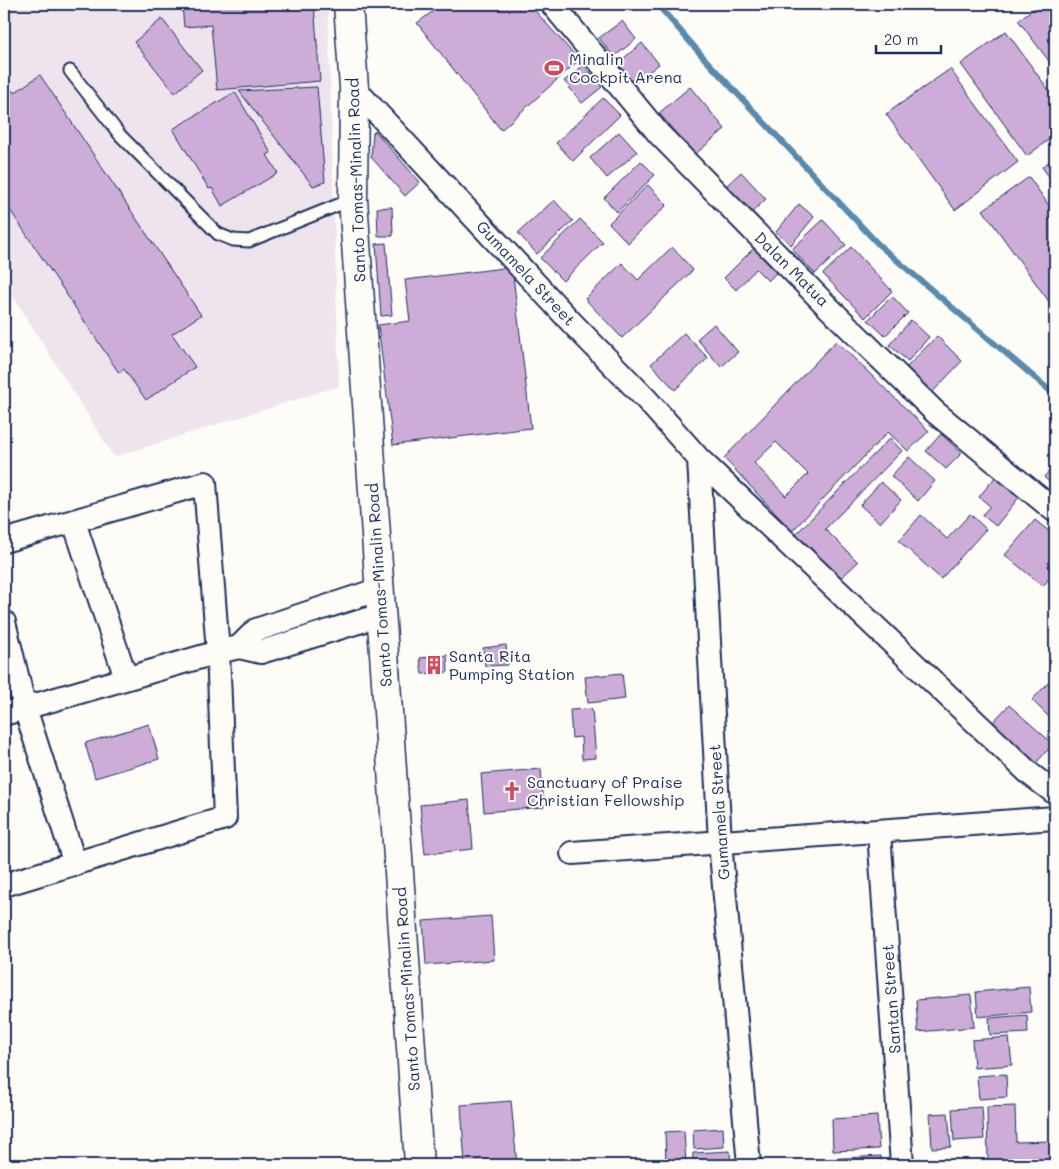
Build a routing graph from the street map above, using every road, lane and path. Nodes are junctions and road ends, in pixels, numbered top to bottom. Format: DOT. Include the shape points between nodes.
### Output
graph roads {
  1 [pos="348,4"];
  2 [pos="552,4"];
  3 [pos="70,72"];
  4 [pos="354,88"];
  5 [pos="353,198"];
  6 [pos="699,459"];
  7 [pos="1055,511"];
  8 [pos="74,522"];
  9 [pos="4,541"];
  10 [pos="380,602"];
  11 [pos="4,622"];
  12 [pos="229,649"];
  13 [pos="126,678"];
  14 [pos="14,711"];
  15 [pos="1055,793"];
  16 [pos="1055,818"];
  17 [pos="1055,822"];
  18 [pos="879,832"];
  19 [pos="720,842"];
  20 [pos="572,853"];
  21 [pos="75,864"];
  22 [pos="4,885"];
  23 [pos="419,1165"];
  24 [pos="749,1165"];
  25 [pos="902,1165"];
  1 -- 4 [label="main road, Santo Tomas-Minalin Road"];
  2 -- 7 [label="street, Dalan Matua" via="659,134 826,304 935,412"];
  3 -- 5 [label="lane" via="120,135 218,234 249,242"];
  4 -- 5 [label="main road, Santo Tomas-Minalin Road"];
  4 -- 6 [label="street, Gumamela Street"];
  5 -- 10 [label="main road, Santo Tomas-Minalin Road"];
  6 -- 15 [label="street, Gumamela Street" via="1030,774"];
  6 -- 19 [label="street, Gumamela Street"];
  8 -- 9 [label="street"];
  8 -- 12 [label="street" via="205,483"];
  8 -- 13 [label="street"];
  10 -- 12 [label="street" via="256,630"];
  10 -- 23 [label="main road, Santo Tomas-Minalin Road"];
  11 -- 14 [label="street"];
  12 -- 13 [label="street"];
  12 -- 21 [label="street" via="225,818"];
  13 -- 14 [label="street"];
  14 -- 21 [label="street"];
  16 -- 17 [label="street"];
  16 -- 18 [label="street"];
  18 -- 19 [label="street"];
  18 -- 25 [label="street, Santan Street"];
  19 -- 20 [label="street"];
  19 -- 24 [label="street, Gumamela Street"];
  21 -- 22 [label="street"];
}
